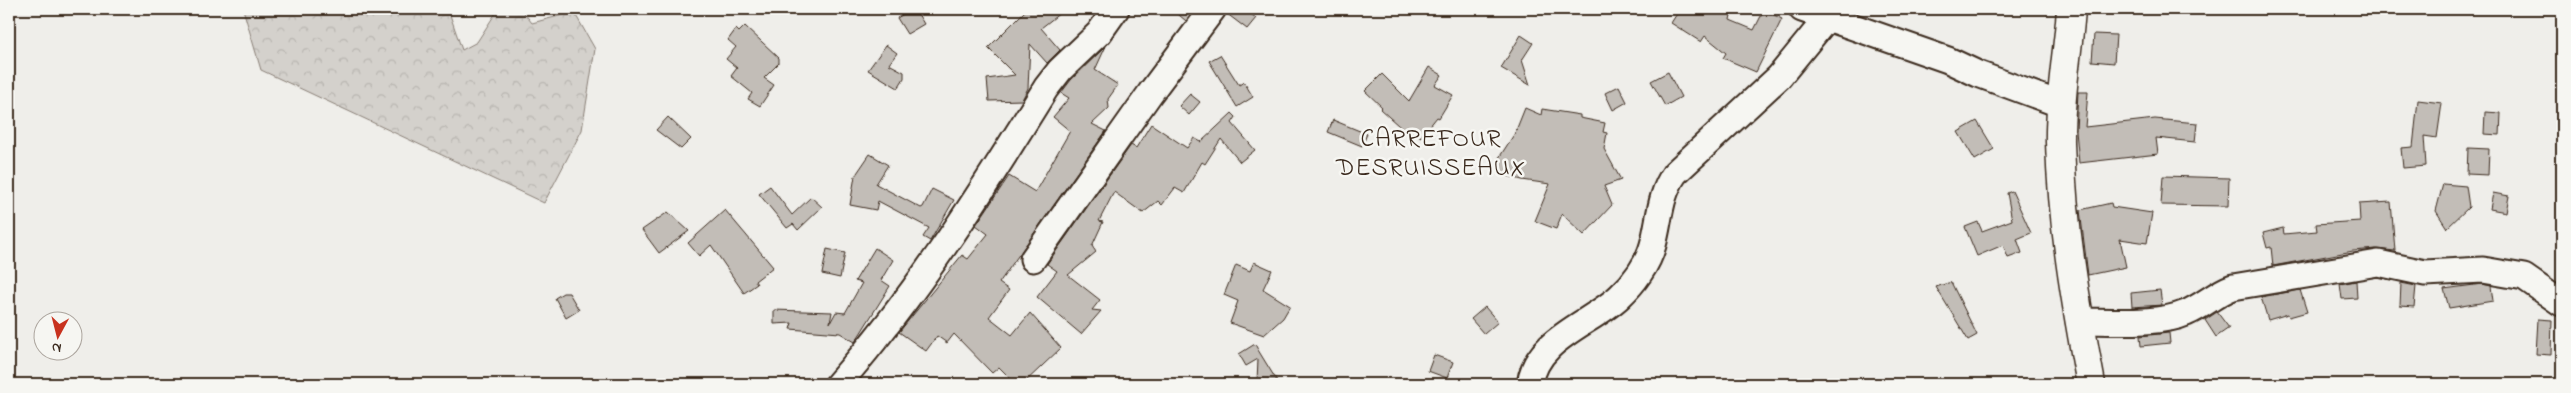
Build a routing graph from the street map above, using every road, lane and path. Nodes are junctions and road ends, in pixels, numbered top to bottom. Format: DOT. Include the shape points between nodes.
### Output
graph roads {
  1 [pos="1116,9"];
  2 [pos="1213,9"];
  3 [pos="1802,9"];
  4 [pos="2072,9"];
  5 [pos="1828,17"];
  6 [pos="2062,105"];
  7 [pos="1033,259"];
  8 [pos="2561,303"];
  9 [pos="2079,321"];
  10 [pos="838,384"];
  11 [pos="1530,384"];
  12 [pos="2092,384"];
  1 -- 10 [label="street" via="1099,33 1046,88 970,210 915,287"];
  2 -- 7 [label="street" via="1145,99"];
  3 -- 5 [label="street"];
  4 -- 6 [label="main road"];
  5 -- 6 [label="street"];
  5 -- 11 [label="street" via="1779,77 1675,173 1666,185 1660,203 1653,248 1646,265 1620,297 1560,338 1532,372"];
  6 -- 9 [label="main road" via="2063,196"];
  8 -- 9 [label="street" via="2524,277 2483,270 2425,273 2378,263 2233,288 2218,293 2188,313 2176,316 2143,321"];
  9 -- 12 [label="main road"];
}
